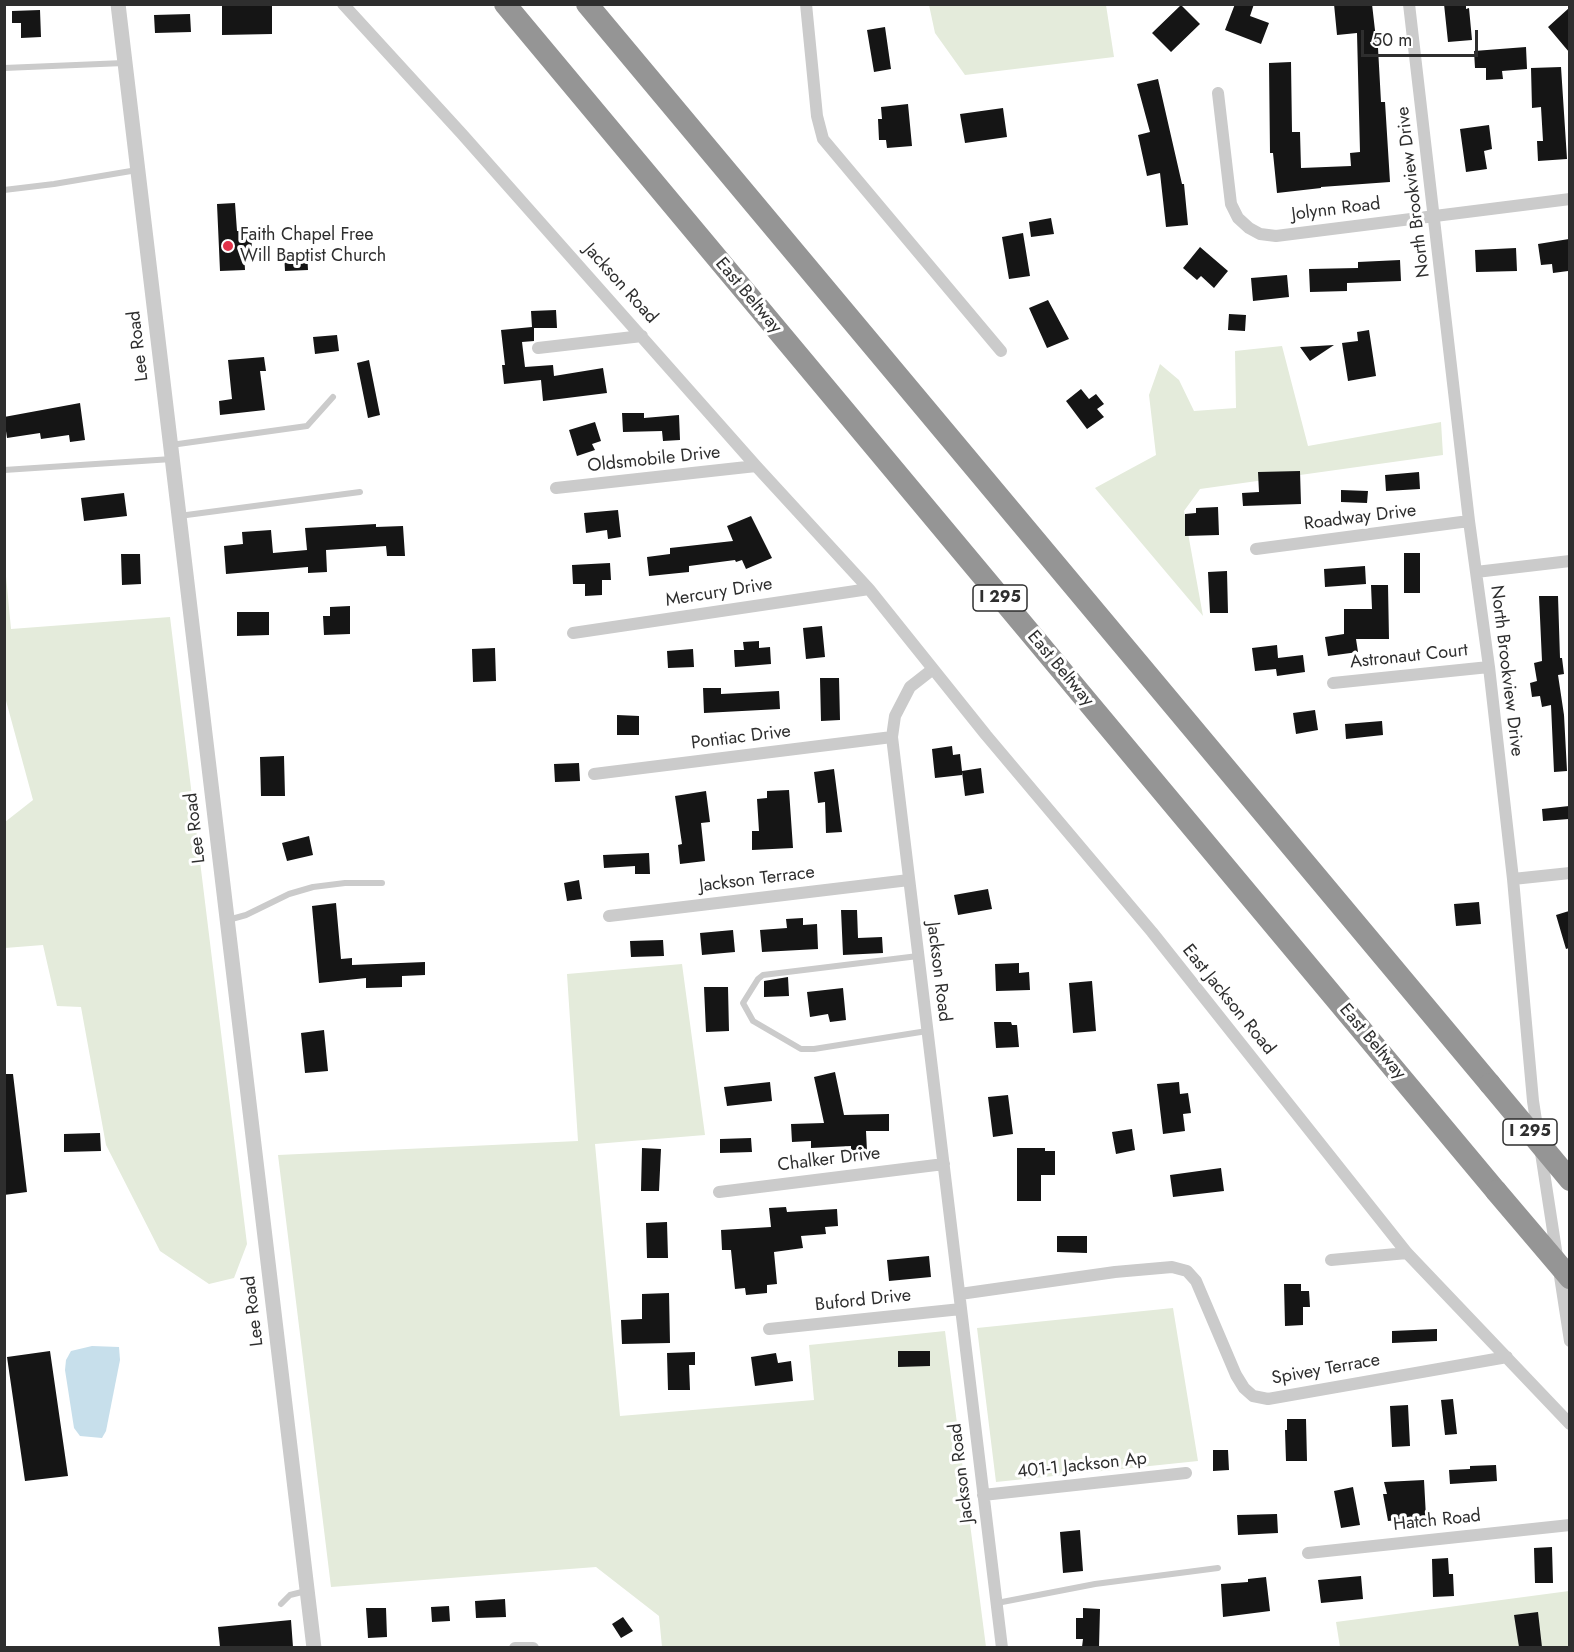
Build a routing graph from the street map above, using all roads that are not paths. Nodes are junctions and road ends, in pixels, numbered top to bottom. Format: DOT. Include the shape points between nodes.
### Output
graph roads {
  1 [pos="118,4"];
  2 [pos="343,4"];
  3 [pos="505,4"];
  4 [pos="587,4"];
  5 [pos="806,4"];
  6 [pos="1409,4"];
  7 [pos="124,63"];
  8 [pos="4,68"];
  9 [pos="1218,93"];
  10 [pos="137,170"];
  11 [pos="4,190"];
  12 [pos="1569,199"];
  13 [pos="1435,216"];
  14 [pos="642,336"];
  15 [pos="538,348"];
  16 [pos="1001,351"];
  17 [pos="333,397"];
  18 [pos="171,452"];
  19 [pos="756,466"];
  20 [pos="4,470"];
  21 [pos="556,488"];
  22 [pos="360,492"];
  23 [pos="179,516"];
  24 [pos="1469,521"];
  25 [pos="1256,549"];
  26 [pos="1569,561"];
  27 [pos="1476,572"];
  28 [pos="869,589"];
  29 [pos="573,633"];
  30 [pos="1489,667"];
  31 [pos="933,669"];
  32 [pos="1333,683"];
  33 [pos="892,737"];
  34 [pos="594,774"];
  35 [pos="1569,873"];
  36 [pos="1513,879"];
  37 [pos="909,880"];
  38 [pos="382,883"];
  39 [pos="609,916"];
  40 [pos="227,921"];
  41 [pos="918,956"];
  42 [pos="927,1030"];
  43 [pos="944,1164"];
  44 [pos="1569,1180"];
  45 [pos="719,1192"];
  46 [pos="1407,1253"];
  47 [pos="1331,1260"];
  48 [pos="1569,1278"];
  49 [pos="960,1294"];
  50 [pos="961,1309"];
  51 [pos="769,1329"];
  52 [pos="1569,1341"];
  53 [pos="1507,1357"];
  54 [pos="1569,1424"];
  55 [pos="1186,1473"];
  56 [pos="983,1495"];
  57 [pos="1569,1525"];
  58 [pos="1308,1553"];
  59 [pos="1218,1568"];
  60 [pos="307,1591"];
  61 [pos="282,1604"];
  62 [pos="996,1604"];
  63 [pos="314,1647"];
  64 [pos="515,1647"];
  65 [pos="533,1647"];
  66 [pos="1002,1647"];
  1 -- 7 [label="street, Lee Road"];
  2 -- 14 [label="street, Jackson Road"];
  3 -- 48 [label="highway, East Beltway / I 295, bridge"];
  4 -- 44 [label="highway, I 295, bridge"];
  5 -- 16 [label="street" via="817,116 823,139"];
  6 -- 13 [label="street, North Brookview Drive"];
  7 -- 8 [label="lane"];
  7 -- 10 [label="street, Lee Road"];
  9 -- 13 [label="street, Jolynn Road" via="1231,204 1249,228 1276,236"];
  10 -- 11 [label="lane"];
  10 -- 18 [label="street, Lee Road"];
  12 -- 13 [label="street, Jolynn Road"];
  13 -- 24 [label="street, North Brookview Drive"];
  14 -- 15 [label="street"];
  14 -- 19 [label="street, Jackson Road"];
  17 -- 18 [label="lane" via="307,426"];
  18 -- 20 [label="lane"];
  18 -- 23 [label="street, Lee Road"];
  19 -- 21 [label="street, Oldsmobile Drive"];
  19 -- 28 [label="street, Jackson Road"];
  22 -- 23 [label="lane"];
  23 -- 40 [label="street, Lee Road"];
  24 -- 25 [label="street, Roadway Drive"];
  24 -- 27 [label="street, North Brookview Drive"];
  26 -- 27 [label="street"];
  27 -- 30 [label="street, North Brookview Drive"];
  28 -- 29 [label="street, Mercury Drive"];
  28 -- 31 [label="street, East Jackson Road"];
  30 -- 32 [label="street, Astronaut Court"];
  30 -- 36 [label="street, North Brookview Drive"];
  31 -- 33 [label="street, Jackson Road" via="910,687 895,716"];
  31 -- 46 [label="street, East Jackson Road" via="1152,932"];
  33 -- 34 [label="street, Pontiac Drive"];
  33 -- 37 [label="street, Jackson Road"];
  35 -- 36 [label="street"];
  36 -- 52 [label="street, North Brookview Drive" via="1533,1101"];
  37 -- 39 [label="street, Jackson Terrace"];
  37 -- 41 [label="street, Jackson Road"];
  38 -- 40 [label="lane" via="313,887"];
  40 -- 60 [label="street, Lee Road"];
  41 -- 42 [label="street, Jackson Road"];
  41 -- 42 [label="lane" via="763,975 742,1003 753,1021 801,1049"];
  42 -- 43 [label="street, Jackson Road"];
  43 -- 45 [label="street, Chalker Drive"];
  43 -- 49 [label="street, Jackson Road"];
  46 -- 47 [label="street"];
  46 -- 53 [label="street, East Jackson Road"];
  49 -- 50 [label="street, Jackson Road"];
  49 -- 53 [label="street, Spivey Terrace" via="1115,1272 1172,1267 1187,1271 1196,1281 1244,1388 1253,1396 1268,1399"];
  50 -- 51 [label="street, Buford Drive"];
  50 -- 56 [label="street, Jackson Road"];
  53 -- 54 [label="street, East Jackson Road"];
  55 -- 56 [label="street, 401-1 Jackson Ap"];
  56 -- 62 [label="street, Jackson Road"];
  57 -- 58 [label="street, Hatch Road"];
  59 -- 62 [label="lane" via="1095,1584"];
  60 -- 61 [label="lane" via="290,1595"];
  60 -- 63 [label="street, Lee Road"];
  62 -- 66 [label="street, Jackson Road"];
  64 -- 65 [label="street"];
}
